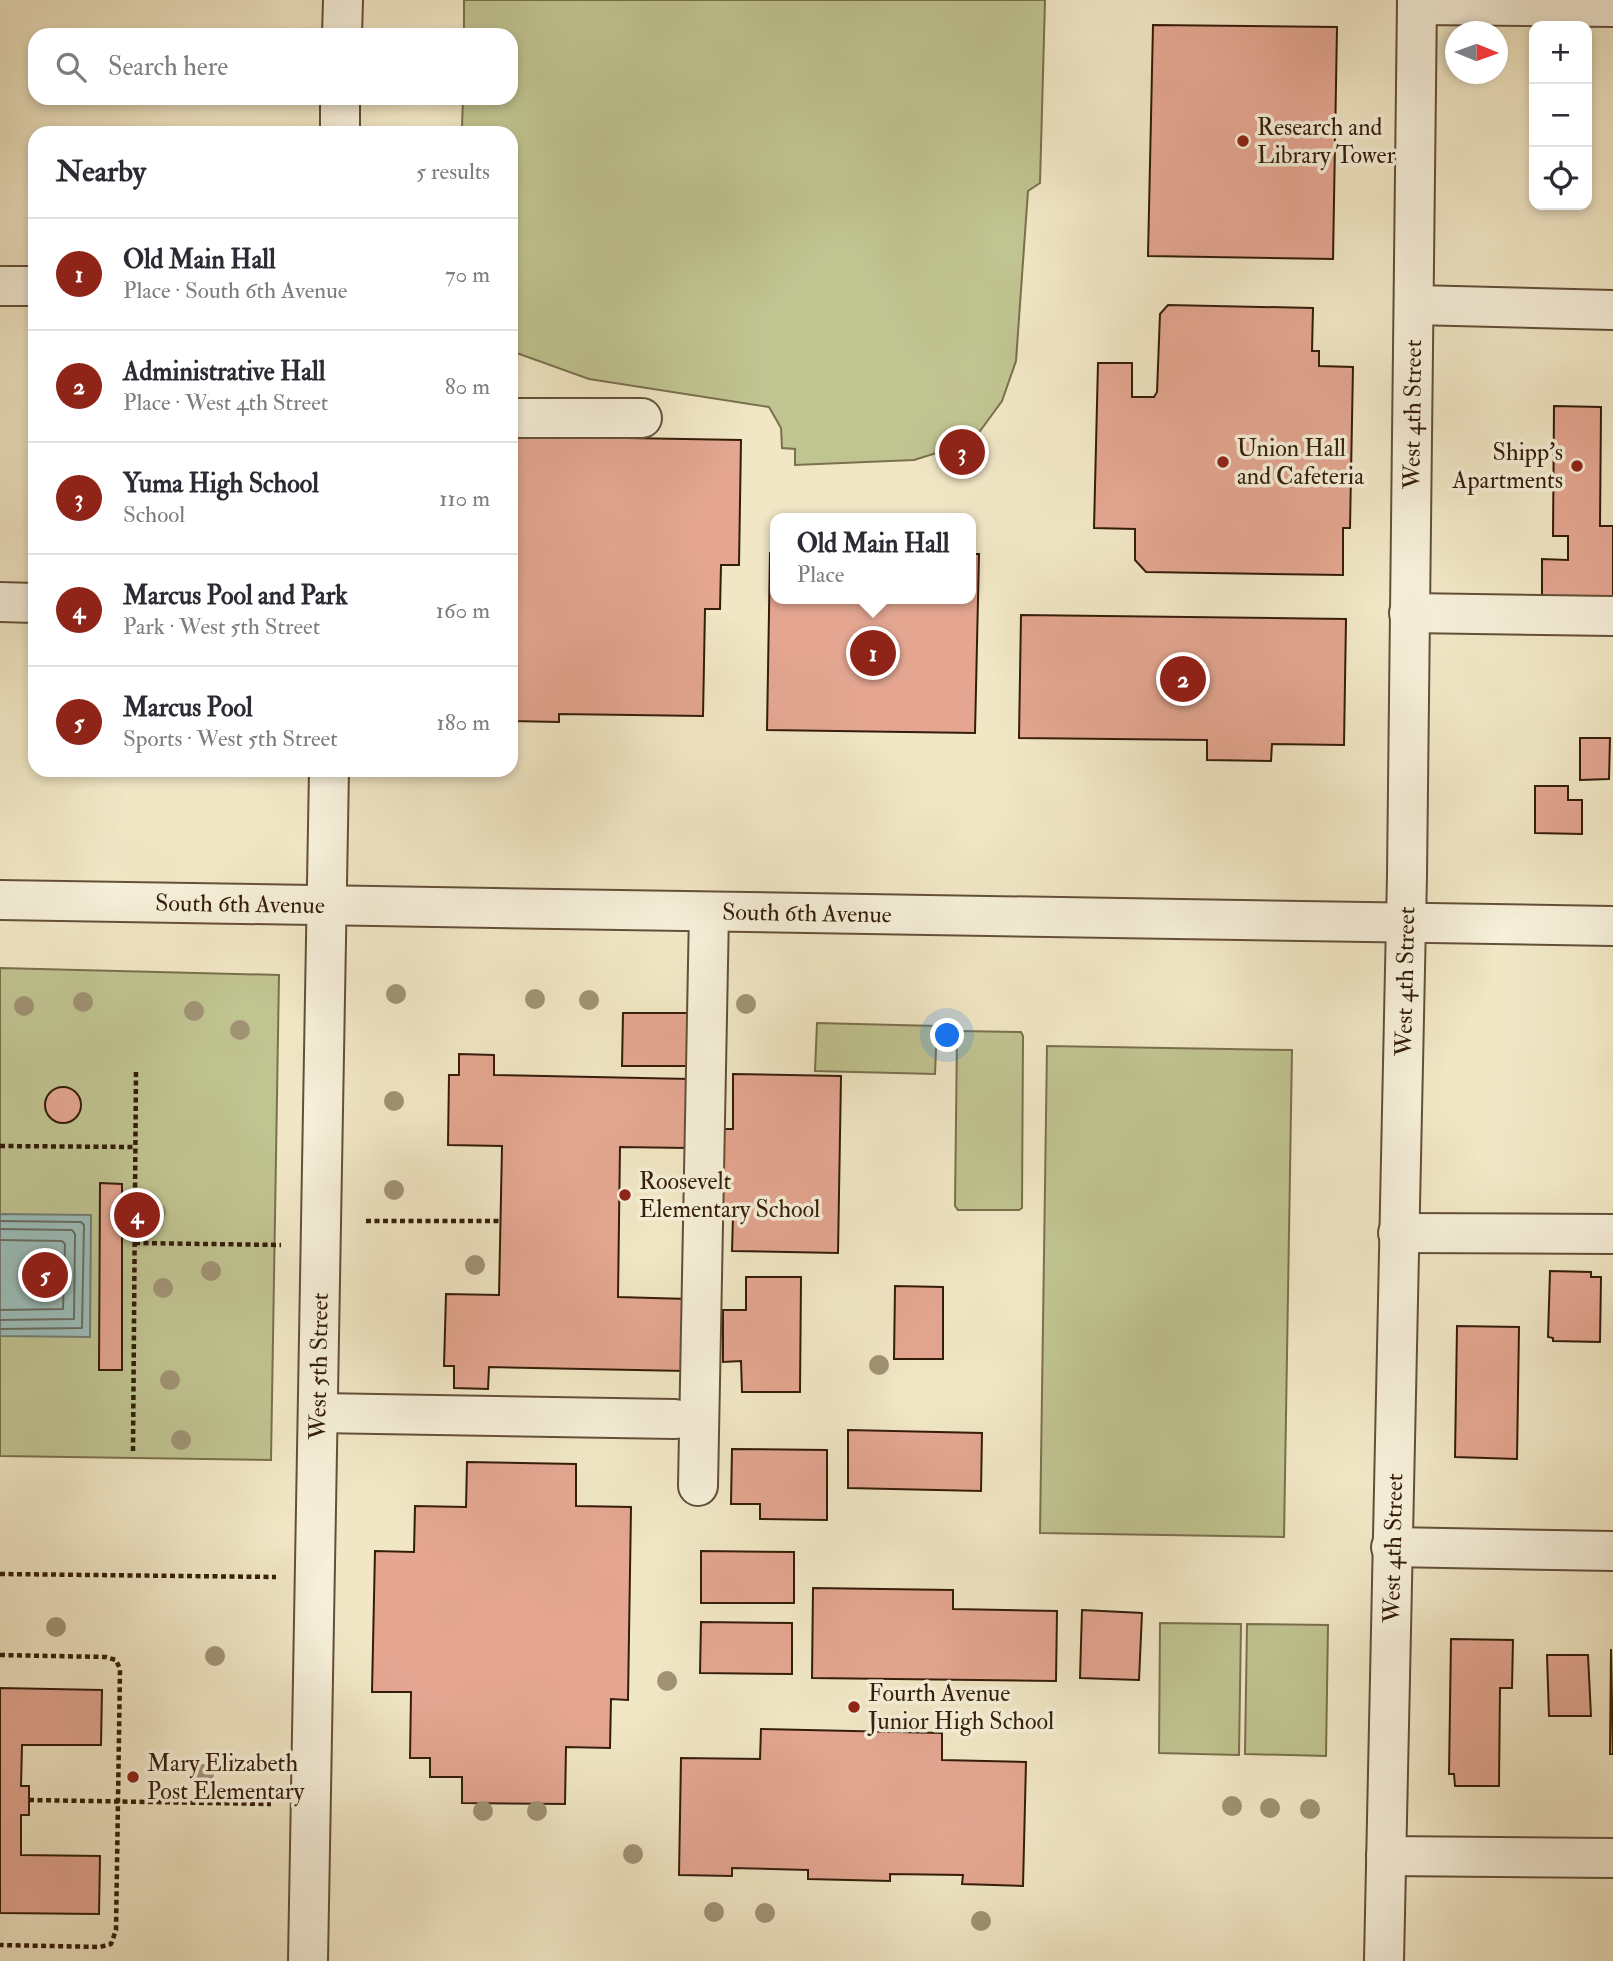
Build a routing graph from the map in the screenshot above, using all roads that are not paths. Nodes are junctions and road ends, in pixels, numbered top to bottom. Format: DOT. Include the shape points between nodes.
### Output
graph roads {
  1 [pos="343,0"];
  2 [pos="1417,3"];
  3 [pos="1613,6"];
  4 [pos="342,28"];
  5 [pos="340,105"];
  6 [pos="340,126"];
  7 [pos="0,286"];
  8 [pos="28,286"];
  9 [pos="1414,305"];
  10 [pos="1613,310"];
  11 [pos="518,418"];
  12 [pos="642,418"];
  13 [pos="0,602"];
  14 [pos="28,603"];
  15 [pos="1409,613"];
  16 [pos="1613,616"];
  17 [pos="329,777"];
  18 [pos="0,901"];
  19 [pos="327,906"];
  20 [pos="709,912"];
  21 [pos="1406,923"];
  22 [pos="1613,926"];
  23 [pos="1398,1233"];
  24 [pos="1613,1234"];
  25 [pos="318,1413"];
  26 [pos="675,1419"];
  27 [pos="698,1486"];
  28 [pos="1391,1547"];
  29 [pos="1613,1551"];
  30 [pos="1386,1856"];
  31 [pos="1613,1858"];
  32 [pos="308,1961"];
  33 [pos="1384,1961"];
  1 -- 4 [label="street"];
  2 -- 3 [label="street"];
  2 -- 9 [label="street, West 4th Street"];
  5 -- 6 [label="street"];
  7 -- 8 [label="street"];
  9 -- 10 [label="street"];
  9 -- 15 [label="street, West 4th Street"];
  11 -- 12 [label="street"];
  13 -- 14 [label="street"];
  15 -- 16 [label="street"];
  15 -- 21 [label="street, West 4th Street"];
  17 -- 19 [label="street, West 5th Street"];
  18 -- 19 [label="street, South 6th Avenue"];
  19 -- 20 [label="street, South 6th Avenue"];
  19 -- 25 [label="street, West 5th Street"];
  20 -- 21 [label="street, South 6th Avenue"];
  20 -- 27 [label="street"];
  21 -- 22 [label="street, South 6th Avenue"];
  21 -- 23 [label="street, West 4th Street"];
  23 -- 24 [label="street"];
  23 -- 28 [label="street, West 4th Street"];
  25 -- 26 [label="street"];
  25 -- 32 [label="street, West 5th Street"];
  28 -- 29 [label="street"];
  28 -- 30 [label="street, West 4th Street"];
  30 -- 31 [label="street"];
  30 -- 33 [label="street, West 4th Street"];
}
